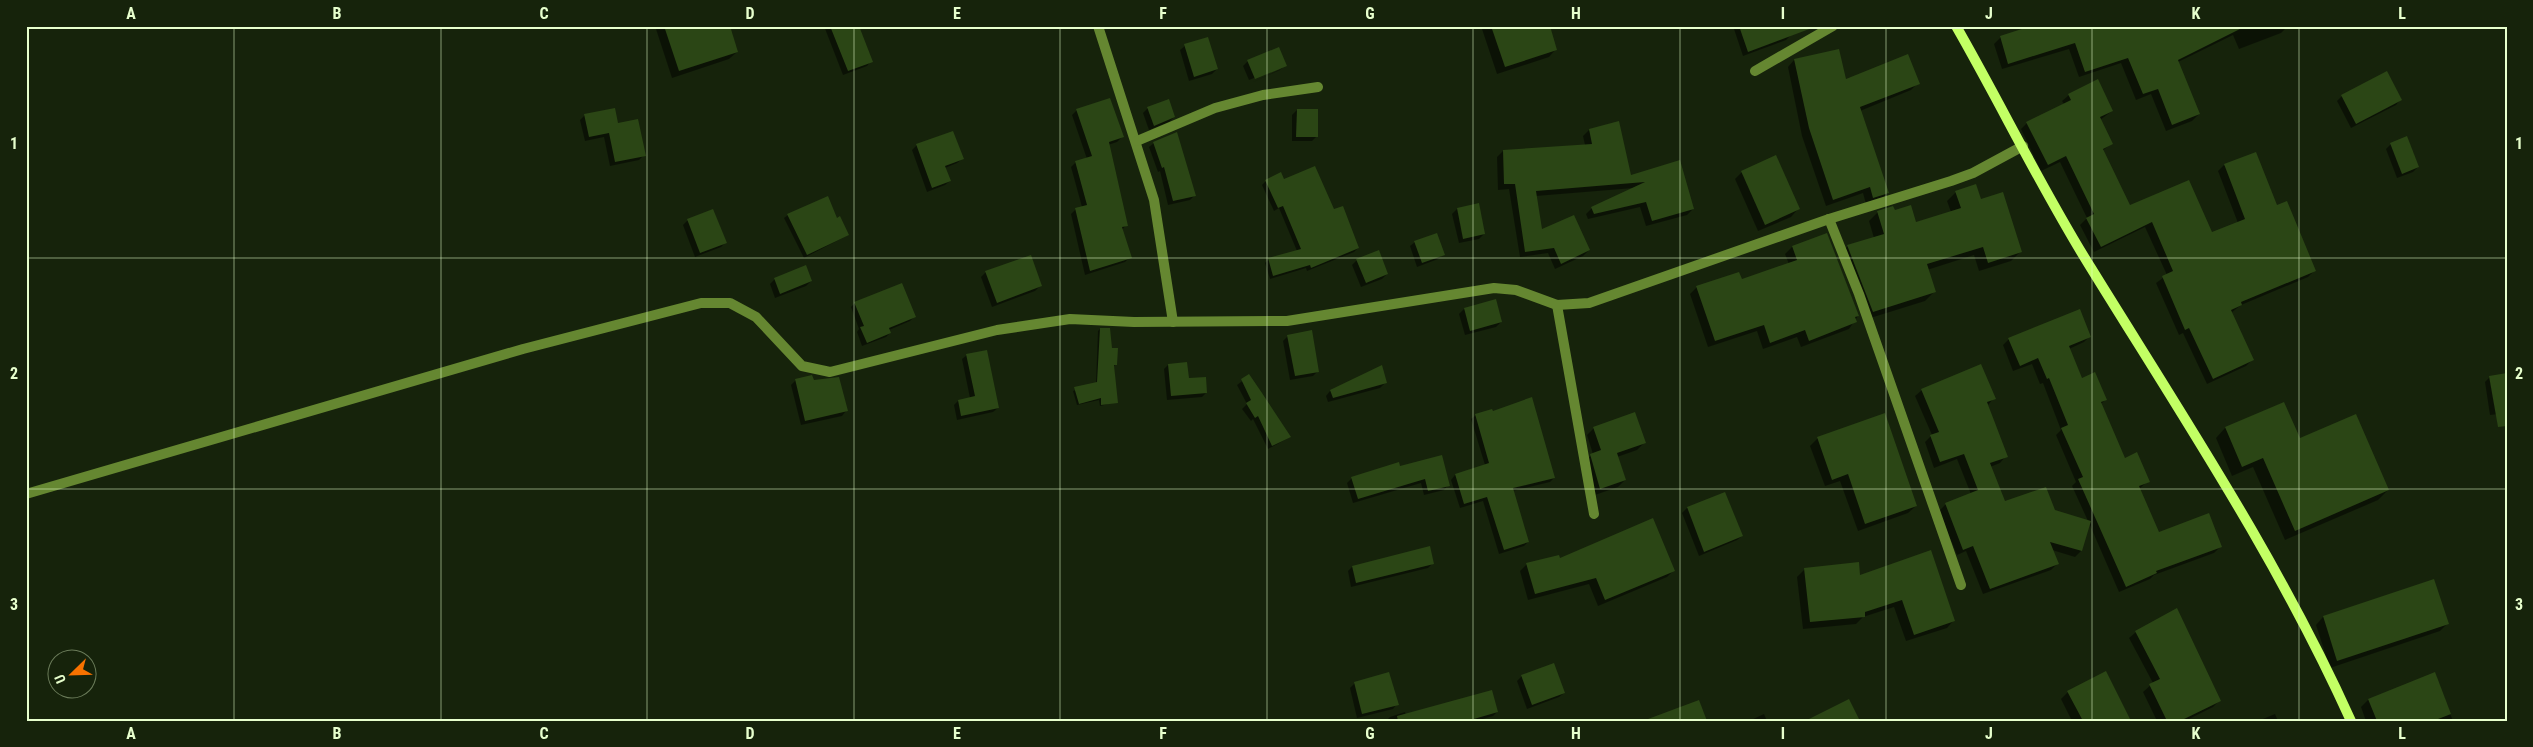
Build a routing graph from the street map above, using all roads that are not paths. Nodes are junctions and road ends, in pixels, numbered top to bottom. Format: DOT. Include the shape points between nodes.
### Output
graph roads {
  1 [pos="1098,26"];
  2 [pos="1833,26"];
  3 [pos="1956,26"];
  4 [pos="1755,71"];
  5 [pos="1318,87"];
  6 [pos="1137,141"];
  7 [pos="2023,146"];
  8 [pos="1829,219"];
  9 [pos="1557,305"];
  10 [pos="1173,322"];
  11 [pos="26,494"];
  12 [pos="1594,514"];
  13 [pos="1961,585"];
  14 [pos="2351,721"];
  1 -- 6 [label="street"];
  2 -- 4 [label="street"];
  3 -- 7 [label="street"];
  5 -- 6 [label="street" via="1263,95 1215,108"];
  6 -- 10 [label="street" via="1154,200"];
  7 -- 8 [label="street" via="1973,173"];
  7 -- 14 [label="street" via="2089,266 2220,473 2276,573"];
  8 -- 9 [label="street" via="1589,303"];
  8 -- 13 [label="street" via="1859,294"];
  9 -- 10 [label="street" via="1516,290 1494,288 1287,321"];
  9 -- 12 [label="street"];
  10 -- 11 [label="street" via="1070,319 997,330 830,372 802,366 756,317 730,303 700,303 524,349"];
}
